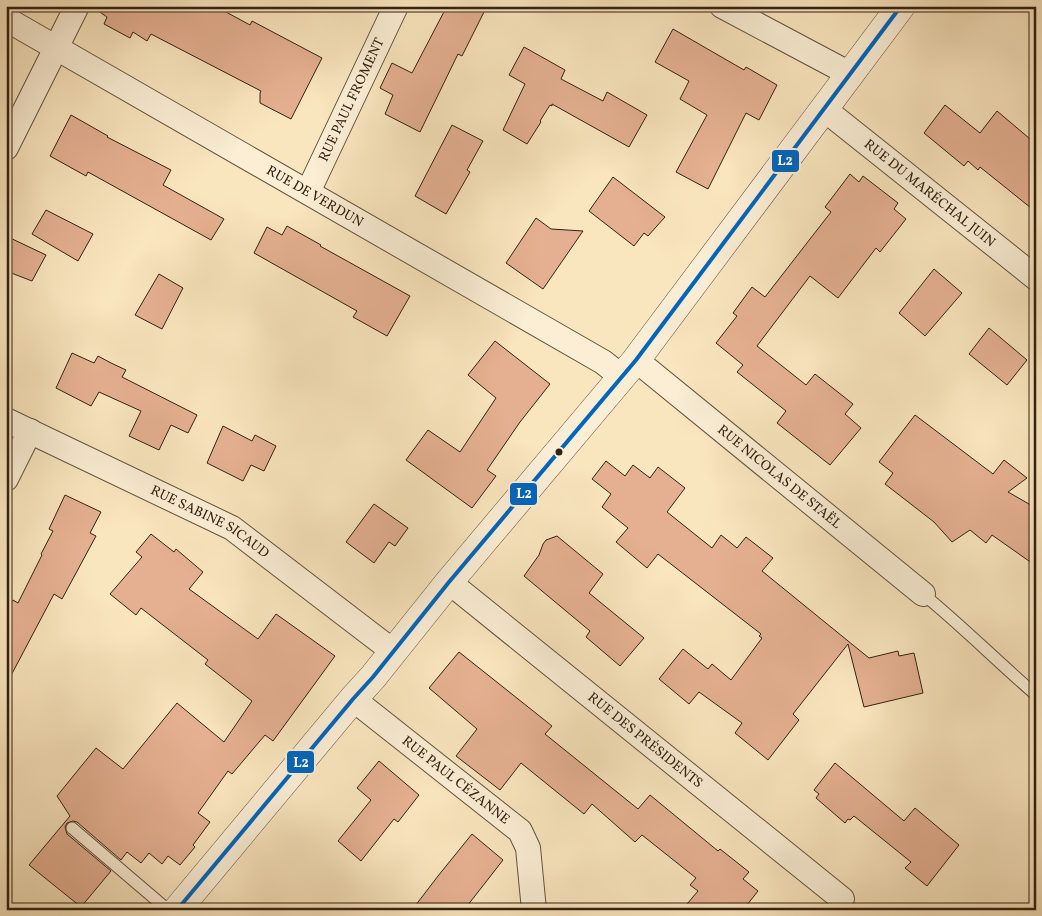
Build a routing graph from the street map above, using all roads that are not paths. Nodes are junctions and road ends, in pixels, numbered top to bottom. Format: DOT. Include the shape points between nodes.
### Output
graph roads {
  1 [pos="76,6"];
  2 [pos="396,6"];
  3 [pos="722,6"];
  4 [pos="901,6"];
  5 [pos="6,20"];
  6 [pos="57,48"];
  7 [pos="850,74"];
  8 [pos="824,109"];
  9 [pos="6,148"];
  10 [pos="308,192"];
  11 [pos="1036,278"];
  12 [pos="629,368"];
  13 [pos="6,420"];
  14 [pos="30,431"];
  15 [pos="6,479"];
  16 [pos="449,582"];
  17 [pos="923,594"];
  18 [pos="394,652"];
  19 [pos="1036,696"];
  20 [pos="353,699"];
  21 [pos="72,828"];
  22 [pos="842,899"];
  23 [pos="168,910"];
  24 [pos="177,910"];
  25 [pos="534,910"];
  1 -- 6 [label="street"];
  2 -- 10 [label="street, RUE PAUL FROMENT"];
  3 -- 7 [label="street"];
  4 -- 7 [label="street"];
  5 -- 6 [label="street, RUE DE VERDUN"];
  6 -- 9 [label="street"];
  6 -- 10 [label="street, RUE DE VERDUN"];
  7 -- 8 [label="street"];
  8 -- 11 [label="street, RUE DU MARÉCHAL JUIN"];
  8 -- 12 [label="street"];
  10 -- 12 [label="street, RUE DE VERDUN" via="604,362"];
  12 -- 16 [label="street"];
  12 -- 17 [label="street, RUE NICOLAS DE STAËL"];
  13 -- 14 [label="street, RUE SABINE SICAUD"];
  14 -- 15 [label="street"];
  14 -- 18 [label="street, RUE SABINE SICAUD" via="232,528"];
  16 -- 18 [label="street"];
  16 -- 22 [label="street, RUE DES PRÉSIDENTS"];
  17 -- 19 [label="lane"];
  18 -- 20 [label="street"];
  20 -- 24 [label="street"];
  20 -- 25 [label="street, RUE PAUL CÉZANNE" via="520,831 528,848"];
  21 -- 23 [label="lane"];
}
